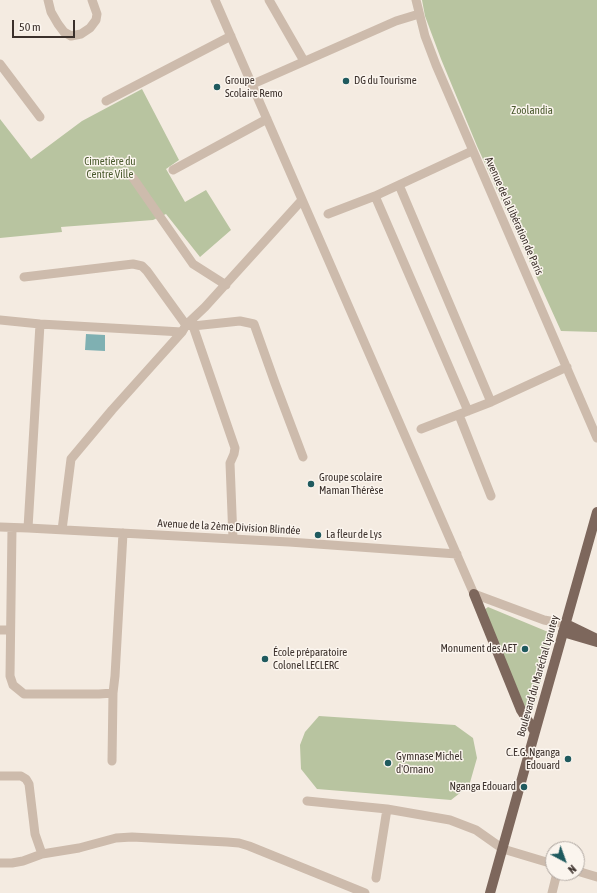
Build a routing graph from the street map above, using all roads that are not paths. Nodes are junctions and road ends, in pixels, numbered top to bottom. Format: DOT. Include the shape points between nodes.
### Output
graph roads {
  1 [pos="48,0"];
  2 [pos="92,0"];
  3 [pos="215,0"];
  4 [pos="269,0"];
  5 [pos="416,0"];
  6 [pos="419,14"];
  7 [pos="231,36"];
  8 [pos="304,61"];
  9 [pos="0,64"];
  10 [pos="253,84"];
  11 [pos="106,100"];
  12 [pos="40,117"];
  13 [pos="267,119"];
  14 [pos="472,151"];
  15 [pos="173,170"];
  16 [pos="133,178"];
  17 [pos="399,184"];
  18 [pos="375,196"];
  19 [pos="302,200"];
  20 [pos="328,214"];
  21 [pos="24,277"];
  22 [pos="226,285"];
  23 [pos="0,320"];
  24 [pos="40,324"];
  25 [pos="187,328"];
  26 [pos="567,367"];
  27 [pos="491,402"];
  28 [pos="463,413"];
  29 [pos="421,429"];
  30 [pos="597,438"];
  31 [pos="303,457"];
  32 [pos="491,496"];
  33 [pos="597,512"];
  34 [pos="0,527"];
  35 [pos="12,528"];
  36 [pos="28,528"];
  37 [pos="62,530"];
  38 [pos="123,533"];
  39 [pos="233,539"];
  40 [pos="457,554"];
  41 [pos="474,594"];
  42 [pos="564,628"];
  43 [pos="0,630"];
  44 [pos="10,630"];
  45 [pos="580,638"];
  46 [pos="597,641"];
  47 [pos="559,650"];
  48 [pos="113,693"];
  49 [pos="534,732"];
  50 [pos="112,761"];
  51 [pos="0,776"];
  52 [pos="307,801"];
  53 [pos="387,809"];
  54 [pos="503,849"];
  55 [pos="42,854"];
  56 [pos="545,862"];
  57 [pos="0,863"];
  58 [pos="585,873"];
  59 [pos="597,877"];
  60 [pos="376,878"];
  61 [pos="555,881"];
  62 [pos="365,893"];
  63 [pos="490,893"];
  64 [pos="552,893"];
  1 -- 2 [label="street" via="58,24 71,36 90,28 96,20 97,14"];
  3 -- 7 [label="street"];
  4 -- 8 [label="street"];
  5 -- 6 [label="street, Avenue de la Libération de Paris"];
  6 -- 8 [label="street" via="396,21"];
  6 -- 14 [label="street, Avenue de la Libération de Paris" via="436,65"];
  7 -- 10 [label="street"];
  7 -- 11 [label="street"];
  8 -- 10 [label="street"];
  9 -- 12 [label="street"];
  10 -- 13 [label="street"];
  13 -- 15 [label="street"];
  13 -- 19 [label="street"];
  14 -- 17 [label="street"];
  14 -- 26 [label="street, Avenue de la Libération de Paris"];
  16 -- 22 [label="street" via="193,264"];
  17 -- 18 [label="street"];
  17 -- 27 [label="street"];
  18 -- 20 [label="street"];
  18 -- 28 [label="street"];
  19 -- 22 [label="street"];
  19 -- 40 [label="street"];
  21 -- 25 [label="street" via="133,264 142,266"];
  22 -- 25 [label="street"];
  23 -- 24 [label="street"];
  24 -- 25 [label="street"];
  24 -- 36 [label="street"];
  25 -- 31 [label="street" via="240,321 254,324"];
  25 -- 37 [label="street" via="71,459"];
  25 -- 39 [label="street" via="236,448 230,463"];
  26 -- 27 [label="street"];
  26 -- 30 [label="street, Avenue de la Libération de Paris"];
  27 -- 28 [label="street"];
  28 -- 29 [label="street"];
  28 -- 32 [label="street"];
  33 -- 42 [label="main road, Boulevard du Maréchal Lyautey"];
  34 -- 35 [label="street, Avenue de la 2ème Division Blindée"];
  35 -- 36 [label="street, Avenue de la 2ème Division Blindée"];
  35 -- 44 [label="street"];
  36 -- 37 [label="street, Avenue de la 2ème Division Blindée"];
  37 -- 38 [label="street, Avenue de la 2ème Division Blindée"];
  38 -- 39 [label="street, Avenue de la 2ème Division Blindée"];
  38 -- 48 [label="street"];
  39 -- 40 [label="street, Avenue de la 2ème Division Blindée"];
  40 -- 41 [label="street"];
  41 -- 42 [label="street"];
  41 -- 49 [label="main road" via="522,710"];
  42 -- 45 [label="main road"];
  42 -- 46 [label="main road"];
  42 -- 47 [label="main road, Boulevard du Maréchal Lyautey"];
  43 -- 44 [label="street"];
  44 -- 48 [label="street" via="10,676 13,685 19,691 24,694"];
  45 -- 46 [label="main road"];
  45 -- 47 [label="main road"];
  47 -- 49 [label="main road, Boulevard du Maréchal Lyautey"];
  48 -- 50 [label="street"];
  49 -- 54 [label="main road, Boulevard du Maréchal Lyautey"];
  51 -- 55 [label="street" via="21,776 29,784 35,834"];
  52 -- 53 [label="street"];
  53 -- 54 [label="street" via="450,820 476,830"];
  53 -- 60 [label="street"];
  54 -- 56 [label="street"];
  54 -- 63 [label="main road, Boulevard du Maréchal Lyautey"];
  55 -- 57 [label="street" via="23,861"];
  55 -- 62 [label="street" via="132,837 238,843"];
  58 -- 59 [label="street"];
  61 -- 64 [label="street"];
}
